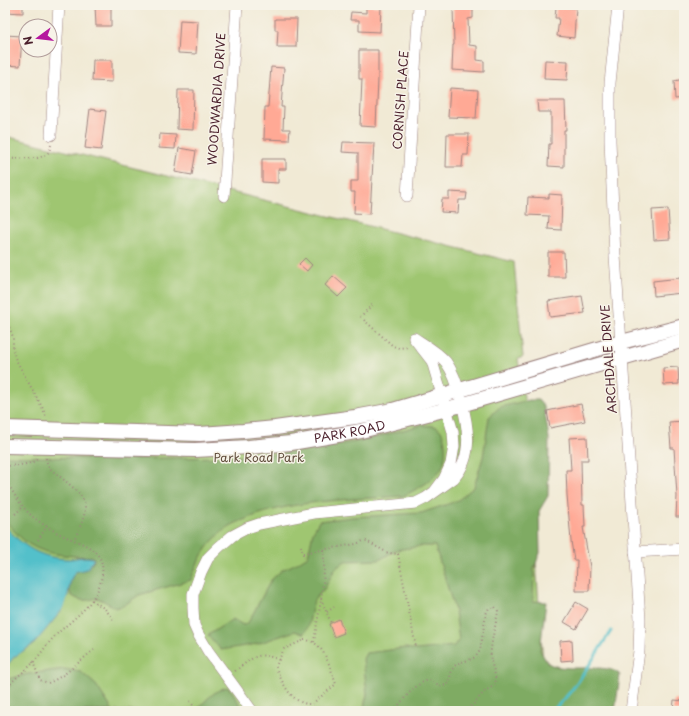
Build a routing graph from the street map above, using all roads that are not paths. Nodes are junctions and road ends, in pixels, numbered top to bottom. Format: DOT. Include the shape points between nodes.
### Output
graph roads {
  1 [pos="59,5"];
  2 [pos="237,5"];
  3 [pos="420,5"];
  4 [pos="618,5"];
  5 [pos="51,135"];
  6 [pos="224,196"];
  7 [pos="407,196"];
  8 [pos="684,326"];
  9 [pos="684,340"];
  10 [pos="621,342"];
  11 [pos="622,358"];
  12 [pos="459,390"];
  13 [pos="442,395"];
  14 [pos="463,405"];
  15 [pos="447,409"];
  16 [pos="5,428"];
  17 [pos="5,446"];
  18 [pos="435,491"];
  19 [pos="684,549"];
  20 [pos="635,552"];
  21 [pos="252,711"];
  22 [pos="631,711"];
  1 -- 5 [label="street"];
  2 -- 6 [label="street, WOODWARDIA DRIVE"];
  3 -- 7 [label="street, CORNISH PLACE"];
  4 -- 10 [label="street, ARCHDALE DRIVE" via="610,83 610,141"];
  8 -- 10 [label="main road, PARK ROAD"];
  9 -- 11 [label="main road, PARK ROAD"];
  10 -- 11 [label="street, ARCHDALE DRIVE"];
  10 -- 12 [label="main road, PARK ROAD"];
  11 -- 14 [label="main road, PARK ROAD"];
  11 -- 20 [label="street, ARCHDALE DRIVE"];
  12 -- 13 [label="main road, PARK ROAD"];
  12 -- 13 [label="street" via="454,375 444,359 414,338 432,361"];
  12 -- 14 [label="street"];
  13 -- 15 [label="street"];
  13 -- 16 [label="main road, PARK ROAD" via="393,410 355,417 243,431 200,434"];
  14 -- 15 [label="main road, PARK ROAD"];
  14 -- 18 [label="street" via="468,435 467,452 454,478"];
  15 -- 17 [label="main road, PARK ROAD" via="361,431 249,447 195,450"];
  15 -- 18 [label="street" via="454,438 452,459 444,479"];
  18 -- 21 [label="street" via="416,502 314,513 253,526 232,536 208,558 193,594 194,625 208,651"];
  19 -- 20 [label="street"];
  20 -- 22 [label="street, ARCHDALE DRIVE" via="640,619 637,677"];
}
